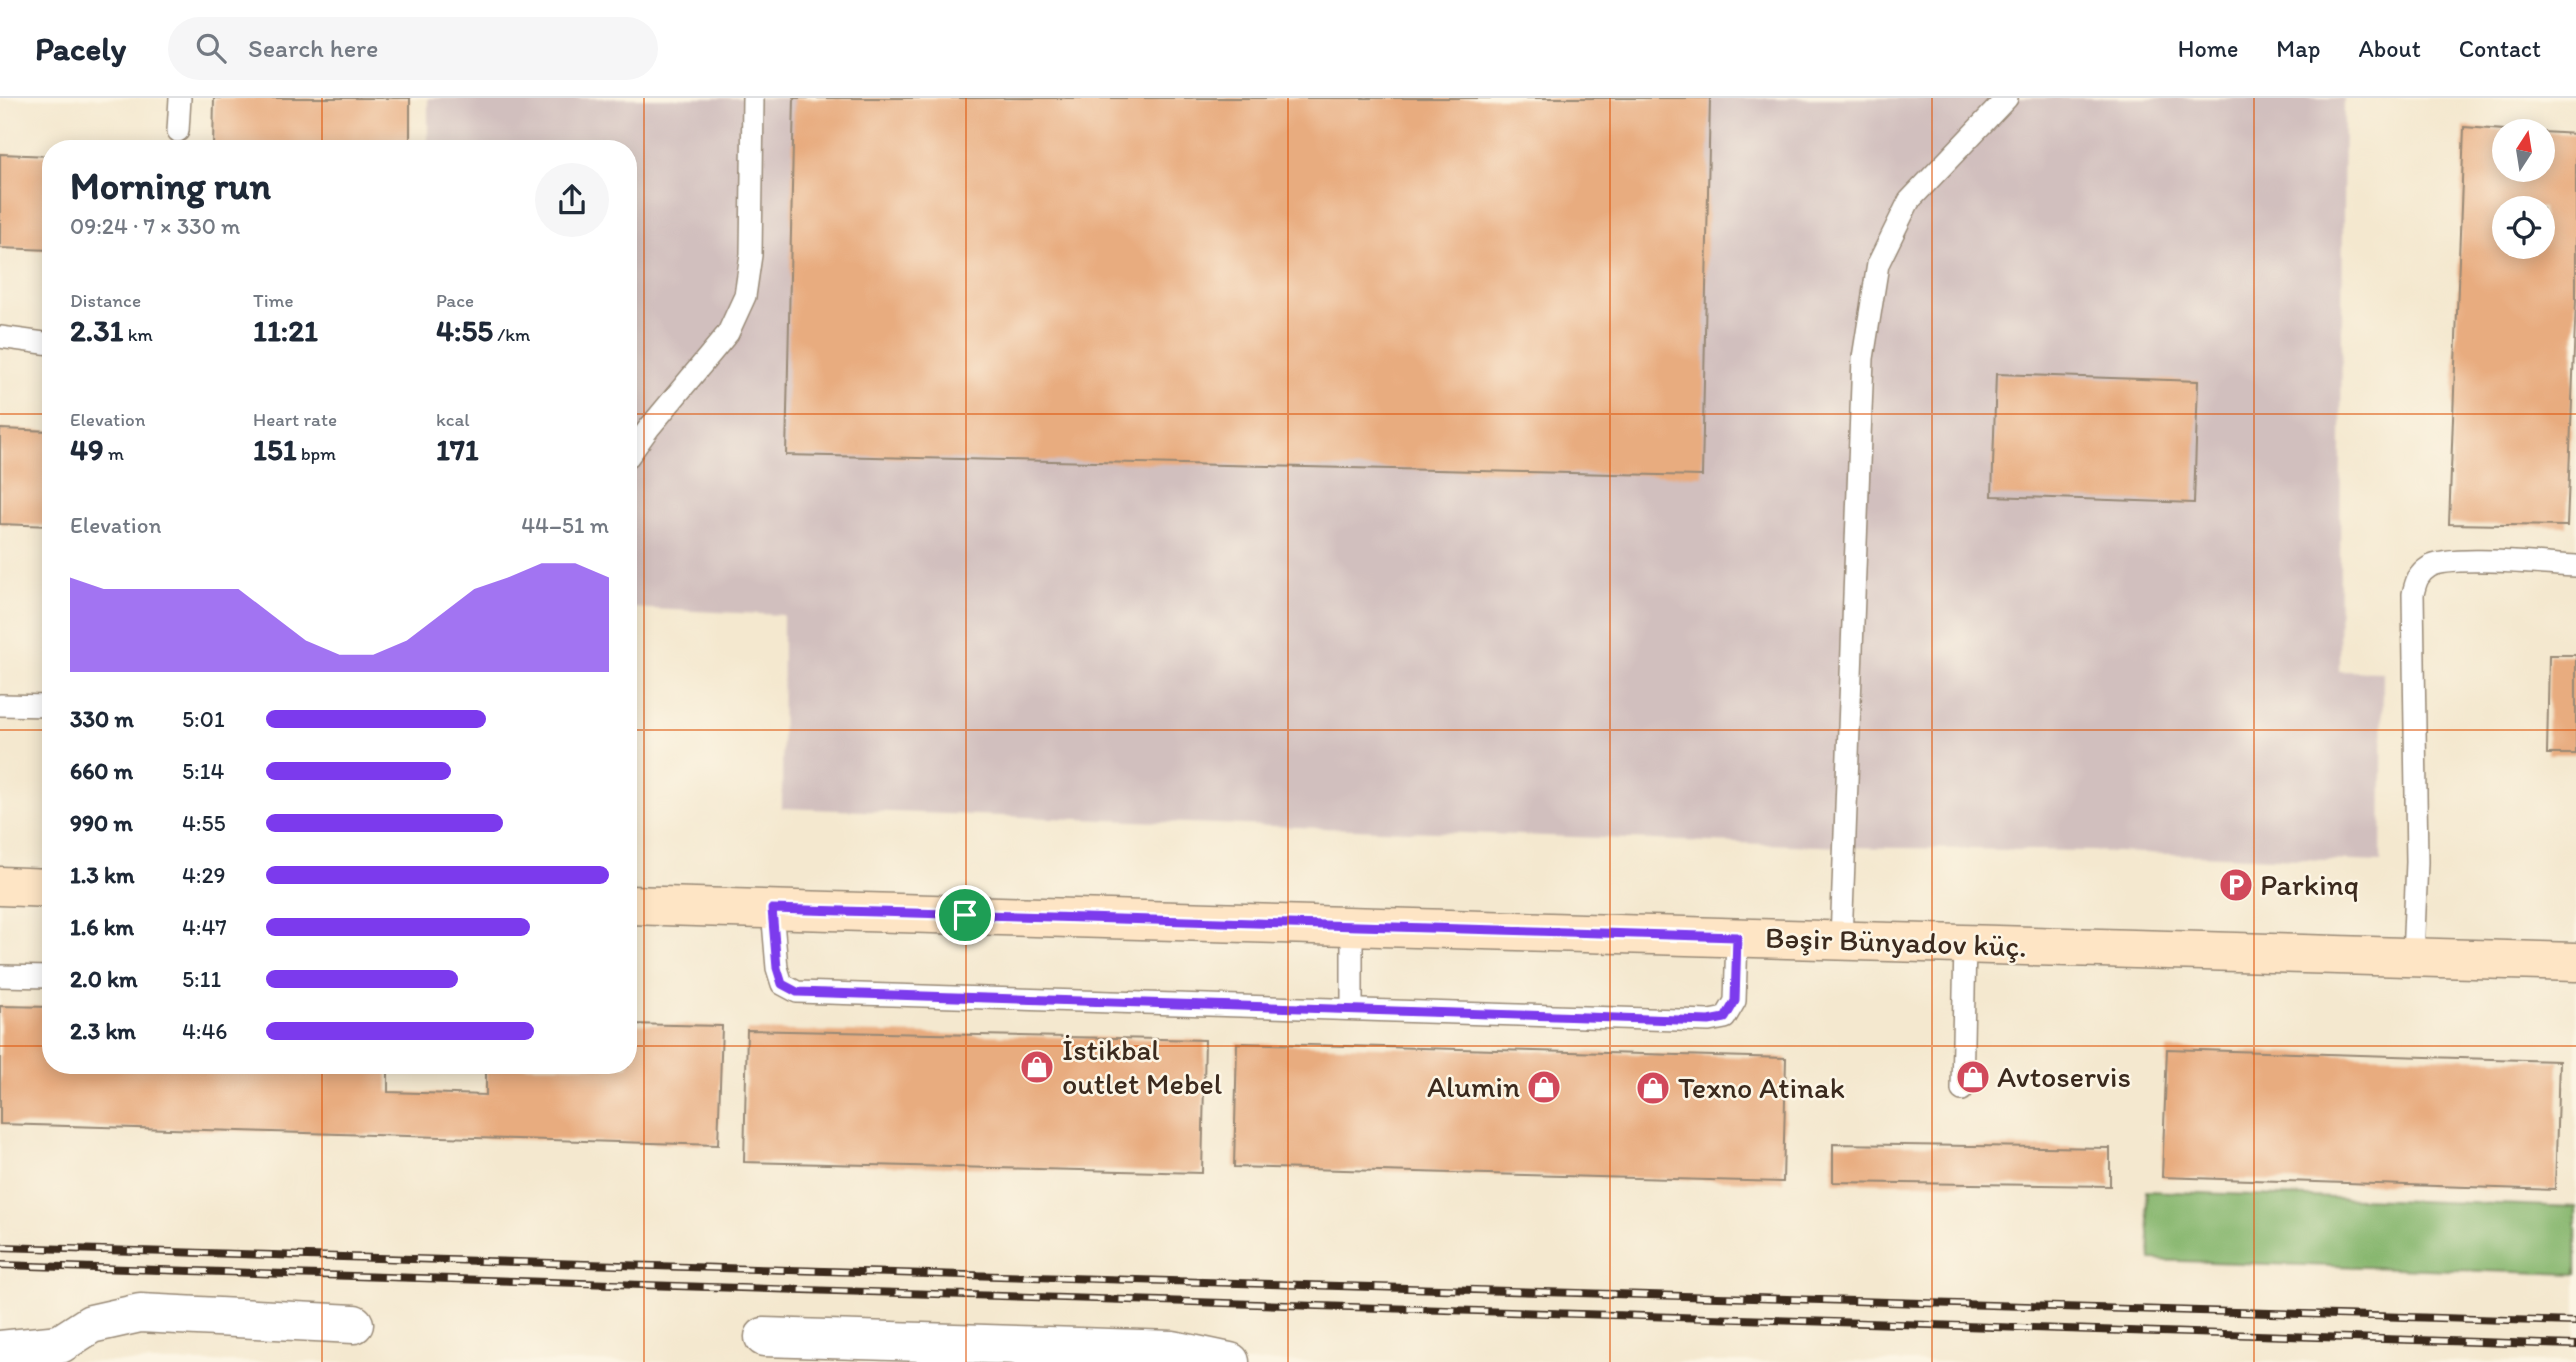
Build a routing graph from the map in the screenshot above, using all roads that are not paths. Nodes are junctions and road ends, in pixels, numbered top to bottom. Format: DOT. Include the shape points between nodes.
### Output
graph roads {
  1 [pos="180,98"];
  2 [pos="753,98"];
  3 [pos="2007,98"];
  4 [pos="178,131"];
  5 [pos="0,337"];
  6 [pos="42,343"];
  7 [pos="637,445"];
  8 [pos="2576,566"];
  9 [pos="0,705"];
  10 [pos="42,706"];
  11 [pos="0,886"];
  12 [pos="42,888"];
  13 [pos="637,905"];
  14 [pos="772,909"];
  15 [pos="1352,926"];
  16 [pos="1737,937"];
  17 [pos="1841,940"];
  18 [pos="1965,944"];
  19 [pos="2413,957"];
  20 [pos="2576,962"];
  21 [pos="0,976"];
  22 [pos="42,978"];
  23 [pos="1352,1009"];
  24 [pos="1962,1090"];
  25 [pos="354,1324"];
  26 [pos="764,1337"];
  27 [pos="0,1350"];
  28 [pos="60,1353"];
  29 [pos="1230,1362"];
  1 -- 4 [label="lane"];
  2 -- 7 [label="lane" via="751,255 745,296 728,333"];
  3 -- 17 [label="lane" via="1909,201 1878,264 1863,358"];
  5 -- 6 [label="lane"];
  8 -- 19 [label="lane" via="2463,561 2432,565 2417,577 2413,594 2417,862"];
  9 -- 10 [label="lane"];
  11 -- 12 [label="street"];
  13 -- 14 [label="street, Bəşir Bünyadov küç."];
  14 -- 15 [label="street, Bəşir Bünyadov küç."];
  14 -- 23 [label="lane" via="777,968 782,984 797,992"];
  15 -- 16 [label="street, Bəşir Bünyadov küç."];
  15 -- 23 [label="lane"];
  16 -- 17 [label="street, Bəşir Bünyadov küç."];
  16 -- 23 [label="lane" via="1735,1001 1725,1018 1709,1021"];
  17 -- 18 [label="street, Bəşir Bünyadov küç."];
  18 -- 19 [label="street, Bəşir Bünyadov küç."];
  18 -- 24 [label="lane"];
  19 -- 20 [label="street, Bəşir Bünyadov küç."];
  21 -- 22 [label="lane"];
  25 -- 28 [label="street" via="140,1313 91,1324"];
  26 -- 29 [label="street" via="1173,1350"];
  27 -- 28 [label="street"];
}
